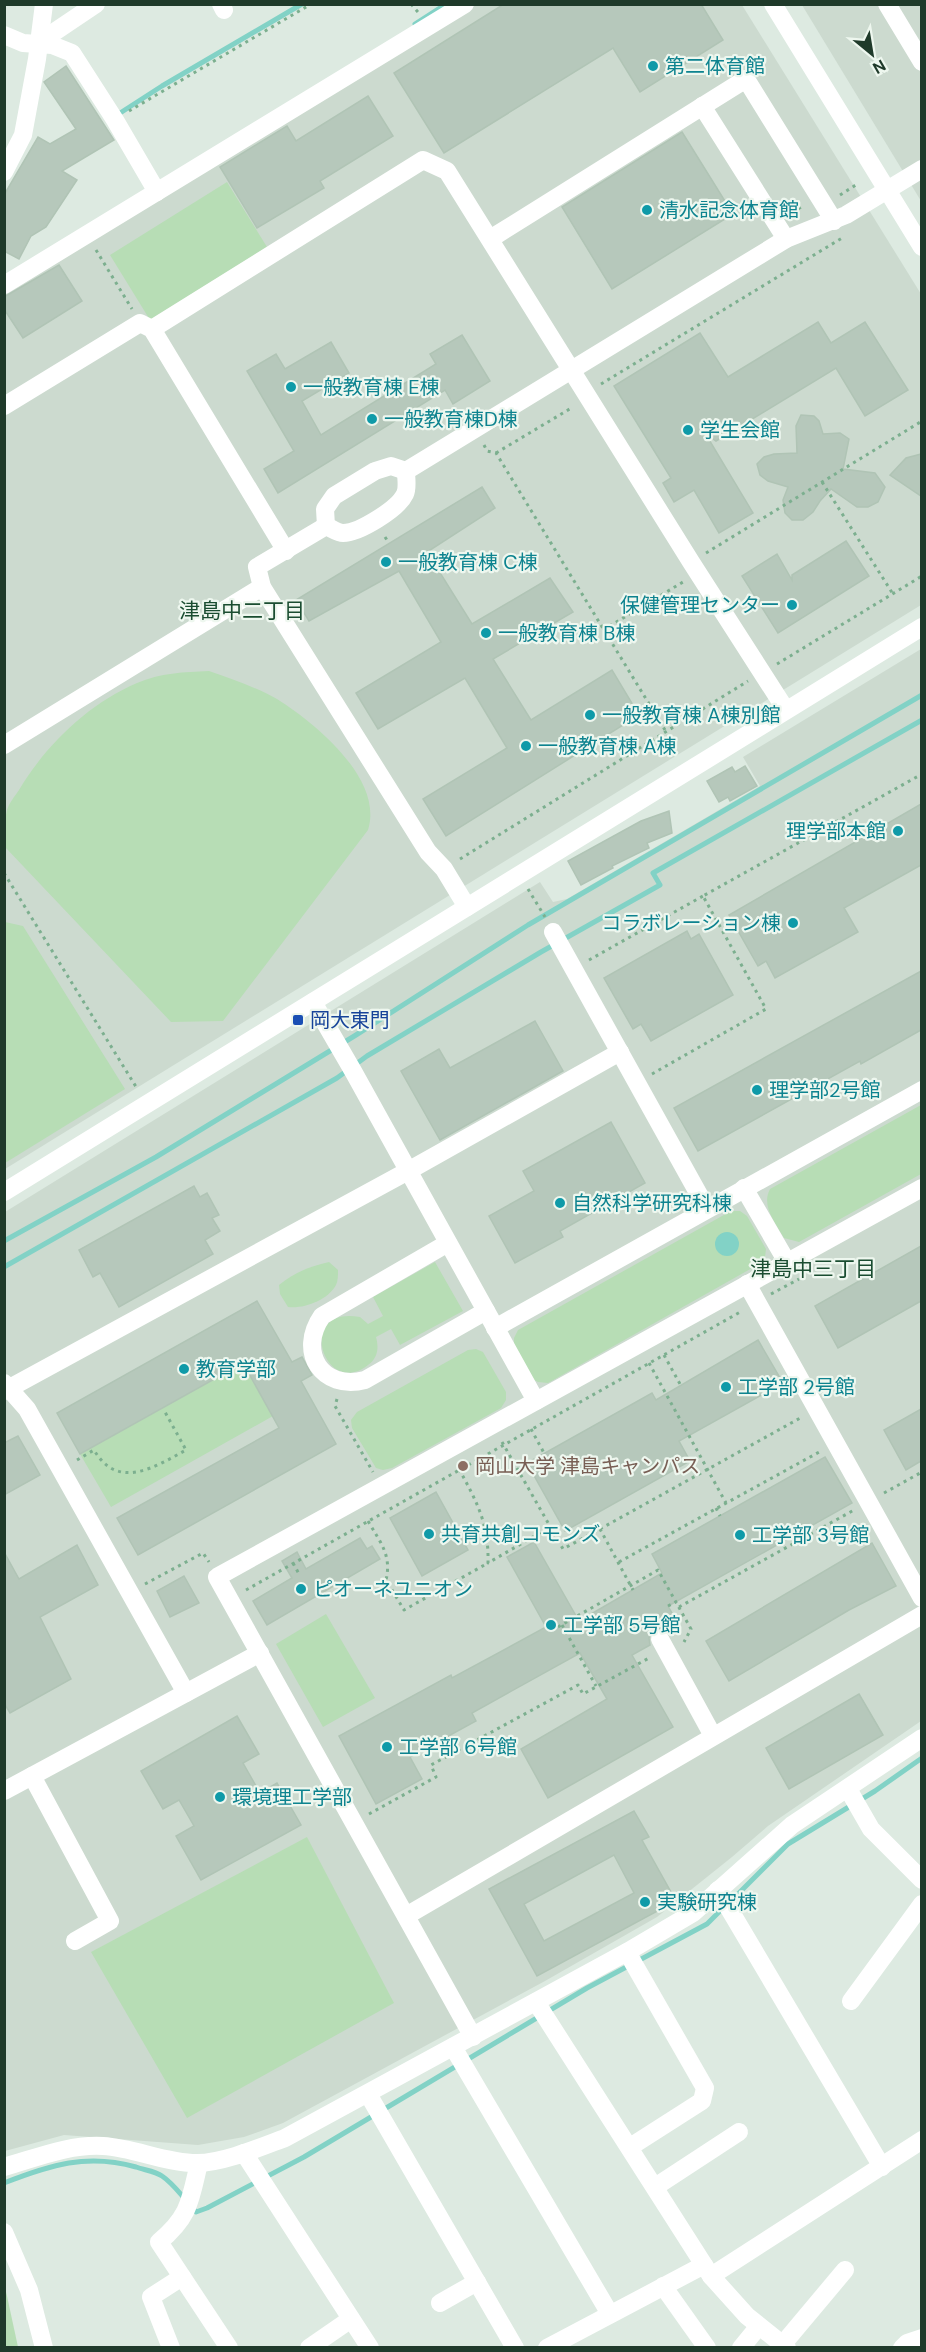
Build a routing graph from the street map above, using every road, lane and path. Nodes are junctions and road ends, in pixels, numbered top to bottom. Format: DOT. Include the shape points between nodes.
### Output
graph roads {
  1 [pos="44,4"];
  2 [pos="96,4"];
  3 [pos="311,4"];
  4 [pos="465,4"];
  5 [pos="773,4"];
  6 [pos="886,4"];
  7 [pos="4,35"];
  8 [pos="39,43"];
  9 [pos="921,62"];
  10 [pos="702,106"];
  11 [pos="120,117"];
  12 [pos="921,169"];
  13 [pos="4,172"];
  14 [pos="155,187"];
  15 [pos="887,190"];
  16 [pos="834,220"];
  17 [pos="87,235"];
  18 [pos="847,236"];
  19 [pos="490,239"];
  20 [pos="786,239"];
  21 [pos="921,247"];
  22 [pos="4,285"];
  23 [pos="146,326"];
  24 [pos="571,371"];
  25 [pos="588,398"];
  26 [pos="4,406"];
  27 [pos="921,421"];
  28 [pos="474,430"];
  29 [pos="496,453"];
  30 [pos="406,471"];
  31 [pos="822,482"];
  32 [pos="326,526"];
  33 [pos="286,550"];
  34 [pos="694,568"];
  35 [pos="921,576"];
  36 [pos="262,587"];
  37 [pos="893,594"];
  38 [pos="921,627"];
  39 [pos="603,630"];
  40 [pos="762,673"];
  41 [pos="786,710"];
  42 [pos="665,730"];
  43 [pos="4,745"];
  44 [pos="921,774"];
  45 [pos="444,869"];
  46 [pos="4,873"];
  47 [pos="520,874"];
  48 [pos="703,896"];
  49 [pos="467,907"];
  50 [pos="541,910"];
  51 [pos="557,939"];
  52 [pos="574,968"];
  53 [pos="313,1002"];
  54 [pos="620,1052"];
  55 [pos="637,1082"];
  56 [pos="921,1090"];
  57 [pos="147,1104"];
  58 [pos="408,1171"];
  59 [pos="744,1188"];
  60 [pos="921,1188"];
  61 [pos="4,1192"];
  62 [pos="707,1209"];
  63 [pos="448,1243"];
  64 [pos="787,1262"];
  65 [pos="808,1274"];
  66 [pos="747,1284"];
  67 [pos="756,1303"];
  68 [pos="486,1311"];
  69 [pos="495,1328"];
  70 [pos="638,1344"];
  71 [pos="664,1355"];
  72 [pos="649,1363"];
  73 [pos="342,1382"];
  74 [pos="680,1384"];
  75 [pos="6,1387"];
  76 [pos="536,1401"];
  77 [pos="816,1410"];
  78 [pos="165,1412"];
  79 [pos="493,1425"];
  80 [pos="531,1429"];
  81 [pos="835,1443"];
  82 [pos="503,1444"];
  83 [pos="544,1453"];
  84 [pos="61,1469"];
  85 [pos="459,1469"];
  86 [pos="707,1469"];
  87 [pos="921,1472"];
  88 [pos="381,1486"];
  89 [pos="868,1502"];
  90 [pos="726,1503"];
  91 [pos="716,1508"];
  92 [pos="720,1516"];
  93 [pos="368,1521"];
  94 [pos="550,1527"];
  95 [pos="600,1528"];
  96 [pos="293,1563"];
  97 [pos="488,1563"];
  98 [pos="618,1563"];
  99 [pos="299,1574"];
  100 [pos="217,1577"];
  101 [pos="632,1588"];
  102 [pos="130,1592"];
  103 [pos="921,1598"];
  104 [pos="230,1599"];
  105 [pos="676,1601"];
  106 [pos="668,1606"];
  107 [pos="679,1608"];
  108 [pos="921,1615"];
  109 [pos="663,1646"];
  110 [pos="260,1653"];
  111 [pos="596,1686"];
  112 [pos="186,1693"];
  113 [pos="713,1736"];
  114 [pos="921,1738"];
  115 [pos="32,1776"];
  116 [pos="4,1791"];
  117 [pos="854,1799"];
  118 [pos="354,1823"];
  119 [pos="921,1880"];
  120 [pos="724,1899"];
  121 [pos="921,1904"];
  122 [pos="406,1916"];
  123 [pos="75,1941"];
  124 [pos="632,1960"];
  125 [pos="851,2001"];
  126 [pos="541,2010"];
  127 [pos="473,2037"];
  128 [pos="459,2057"];
  129 [pos="375,2106"];
  130 [pos="739,2132"];
  131 [pos="921,2140"];
  132 [pos="630,2147"];
  133 [pos="244,2153"];
  134 [pos="199,2163"];
  135 [pos="4,2167"];
  136 [pos="882,2167"];
  137 [pos="655,2187"];
  138 [pos="4,2232"];
  139 [pos="845,2270"];
  140 [pos="707,2271"];
  141 [pos="182,2277"];
  142 [pos="477,2282"];
  143 [pos="663,2286"];
  144 [pos="440,2303"];
  145 [pos="610,2314"];
  146 [pos="351,2319"];
  147 [pos="759,2326"];
  148 [pos="921,2339"];
  149 [pos="785,2346"];
  150 [pos="44,2348"];
  151 [pos="171,2348"];
  152 [pos="229,2348"];
  153 [pos="309,2348"];
  154 [pos="370,2348"];
  155 [pos="515,2348"];
  156 [pos="547,2348"];
  157 [pos="707,2348"];
  158 [pos="741,2348"];
  159 [pos="902,2348"];
  1 -- 8 [label="street"];
  2 -- 8 [label="street"];
  3 -- 11 [label="path"];
  4 -- 14 [label="street"];
  5 -- 15 [label="street"];
  6 -- 9 [label="street"];
  7 -- 8 [label="street" via="23,43"];
  8 -- 13 [label="street" via="23,135"];
  8 -- 14 [label="street" via="72,53"];
  10 -- 16 [label="street" via="746,79"];
  10 -- 19 [label="street"];
  10 -- 20 [label="street"];
  12 -- 15 [label="street"];
  14 -- 17 [label="street"];
  15 -- 16 [label="street"];
  15 -- 21 [label="street"];
  16 -- 20 [label="street"];
  17 -- 22 [label="street"];
  17 -- 23 [label="path"];
  18 -- 25 [label="path" via="600,385"];
  19 -- 23 [label="street" via="447,171 423,160"];
  19 -- 24 [label="street"];
  20 -- 24 [label="street"];
  23 -- 26 [label="street"];
  23 -- 33 [label="street"];
  24 -- 25 [label="street"];
  24 -- 28 [label="street"];
  25 -- 29 [label="path"];
  25 -- 34 [label="street"];
  27 -- 31 [label="path"];
  28 -- 29 [label="path" via="487,451"];
  28 -- 30 [label="street"];
  29 -- 39 [label="path"];
  30 -- 32 [label="street" via="391,466 375,471 334,496 325,509"];
  30 -- 32 [label="street" via="406,492 399,505 358,530 341,533"];
  31 -- 34 [label="path"];
  31 -- 37 [label="path"];
  32 -- 33 [label="street"];
  33 -- 36 [label="street" via="257,567"];
  34 -- 39 [label="path"];
  34 -- 40 [label="street"];
  35 -- 37 [label="path"];
  36 -- 43 [label="street"];
  36 -- 45 [label="street" via="428,852"];
  37 -- 40 [label="path"];
  38 -- 41 [label="street"];
  39 -- 42 [label="path"];
  40 -- 41 [label="street"];
  40 -- 42 [label="path"];
  41 -- 47 [label="street"];
  42 -- 45 [label="path"];
  44 -- 48 [label="path"];
  45 -- 49 [label="street"];
  46 -- 57 [label="path"];
  47 -- 49 [label="street"];
  47 -- 50 [label="path"];
  48 -- 52 [label="path"];
  48 -- 55 [label="path" via="766,1008"];
  49 -- 53 [label="street"];
  51 -- 52 [label="street"];
  52 -- 54 [label="street"];
  53 -- 57 [label="street"];
  53 -- 58 [label="street"];
  54 -- 55 [label="street"];
  54 -- 58 [label="street"];
  55 -- 62 [label="street"];
  56 -- 59 [label="street"];
  57 -- 61 [label="street"];
  58 -- 63 [label="street"];
  58 -- 75 [label="street"];
  59 -- 62 [label="street"];
  59 -- 64 [label="street"];
  60 -- 64 [label="street"];
  62 -- 69 [label="street"];
  63 -- 68 [label="street"];
  63 -- 73 [label="street" via="321,1316 312,1334 312,1354 323,1372"];
  64 -- 66 [label="street"];
  65 -- 67 [label="path"];
  66 -- 67 [label="street"];
  66 -- 70 [label="street"];
  67 -- 71 [label="path"];
  67 -- 77 [label="street"];
  68 -- 69 [label="street"];
  68 -- 73 [label="street" via="365,1380"];
  69 -- 76 [label="street"];
  70 -- 72 [label="path"];
  70 -- 76 [label="street"];
  71 -- 72 [label="path"];
  71 -- 74 [label="path"];
  72 -- 80 [label="path"];
  72 -- 86 [label="path"];
  73 -- 88 [label="path" via="335,1406"];
  75 -- 84 [label="street" via="27,1409"];
  76 -- 79 [label="street"];
  77 -- 81 [label="street"];
  77 -- 86 [label="path"];
  78 -- 84 [label="path" via="186,1450 159,1465 123,1472 102,1464 94,1450"];
  79 -- 82 [label="path"];
  79 -- 88 [label="street"];
  80 -- 82 [label="path"];
  80 -- 83 [label="path"];
  81 -- 89 [label="street"];
  81 -- 90 [label="path"];
  82 -- 85 [label="path"];
  82 -- 94 [label="path"];
  84 -- 102 [label="street"];
  85 -- 93 [label="path"];
  85 -- 97 [label="path" via="486,1524"];
  86 -- 90 [label="path"];
  86 -- 95 [label="path"];
  87 -- 89 [label="path"];
  88 -- 100 [label="street"];
  89 -- 103 [label="street"];
  89 -- 107 [label="path"];
  90 -- 91 [label="path"];
  91 -- 92 [label="path"];
  91 -- 98 [label="path"];
  93 -- 96 [label="path"];
  93 -- 97 [label="path" via="387,1554 386,1580 404,1610"];
  94 -- 95 [label="path" via="563,1549"];
  94 -- 97 [label="path"];
  95 -- 98 [label="path"];
  96 -- 99 [label="path"];
  96 -- 104 [label="path"];
  98 -- 101 [label="path"];
  100 -- 102 [label="path" via="203,1553"];
  100 -- 104 [label="street"];
  101 -- 105 [label="path" via="658,1570"];
  101 -- 111 [label="path" via="560,1626"];
  102 -- 112 [label="street"];
  104 -- 110 [label="street"];
  105 -- 106 [label="path"];
  105 -- 107 [label="path"];
  107 -- 109 [label="path" via="692,1629 685,1642"];
  108 -- 113 [label="street"];
  109 -- 111 [label="path" via="654,1659 647,1657"];
  109 -- 113 [label="street"];
  110 -- 112 [label="street"];
  110 -- 118 [label="street"];
  111 -- 118 [label="path" via="583,1694 578,1685 431,1765 436,1777"];
  112 -- 115 [label="street"];
  113 -- 122 [label="street"];
  114 -- 117 [label="street"];
  115 -- 116 [label="street"];
  115 -- 123 [label="street" via="110,1921"];
  117 -- 119 [label="street" via="871,1829"];
  117 -- 120 [label="street" via="792,1825"];
  118 -- 122 [label="street"];
  120 -- 124 [label="street" via="693,1913"];
  120 -- 136 [label="street"];
  121 -- 125 [label="street"];
  122 -- 127 [label="street"];
  124 -- 126 [label="street"];
  124 -- 132 [label="street" via="705,2088 702,2101"];
  126 -- 127 [label="street"];
  126 -- 132 [label="street"];
  127 -- 128 [label="street"];
  128 -- 129 [label="street"];
  128 -- 145 [label="street"];
  129 -- 133 [label="street"];
  129 -- 142 [label="street"];
  130 -- 137 [label="street"];
  131 -- 136 [label="street"];
  132 -- 137 [label="street"];
  133 -- 134 [label="street"];
  133 -- 146 [label="street"];
  134 -- 135 [label="street" via="102,2146 68,2148"];
  134 -- 141 [label="street" via="189,2204 173,2230 159,2242"];
  136 -- 140 [label="street"];
  137 -- 140 [label="street"];
  138 -- 150 [label="street" via="29,2290"];
  139 -- 149 [label="street"];
  140 -- 143 [label="street"];
  140 -- 147 [label="street"];
  141 -- 151 [label="street" via="151,2297"];
  141 -- 152 [label="street"];
  142 -- 144 [label="street"];
  142 -- 155 [label="street"];
  143 -- 145 [label="street"];
  143 -- 157 [label="street"];
  145 -- 156 [label="street"];
  146 -- 153 [label="street"];
  146 -- 154 [label="street"];
  147 -- 149 [label="street"];
  147 -- 158 [label="street"];
  148 -- 159 [label="street"];
}
